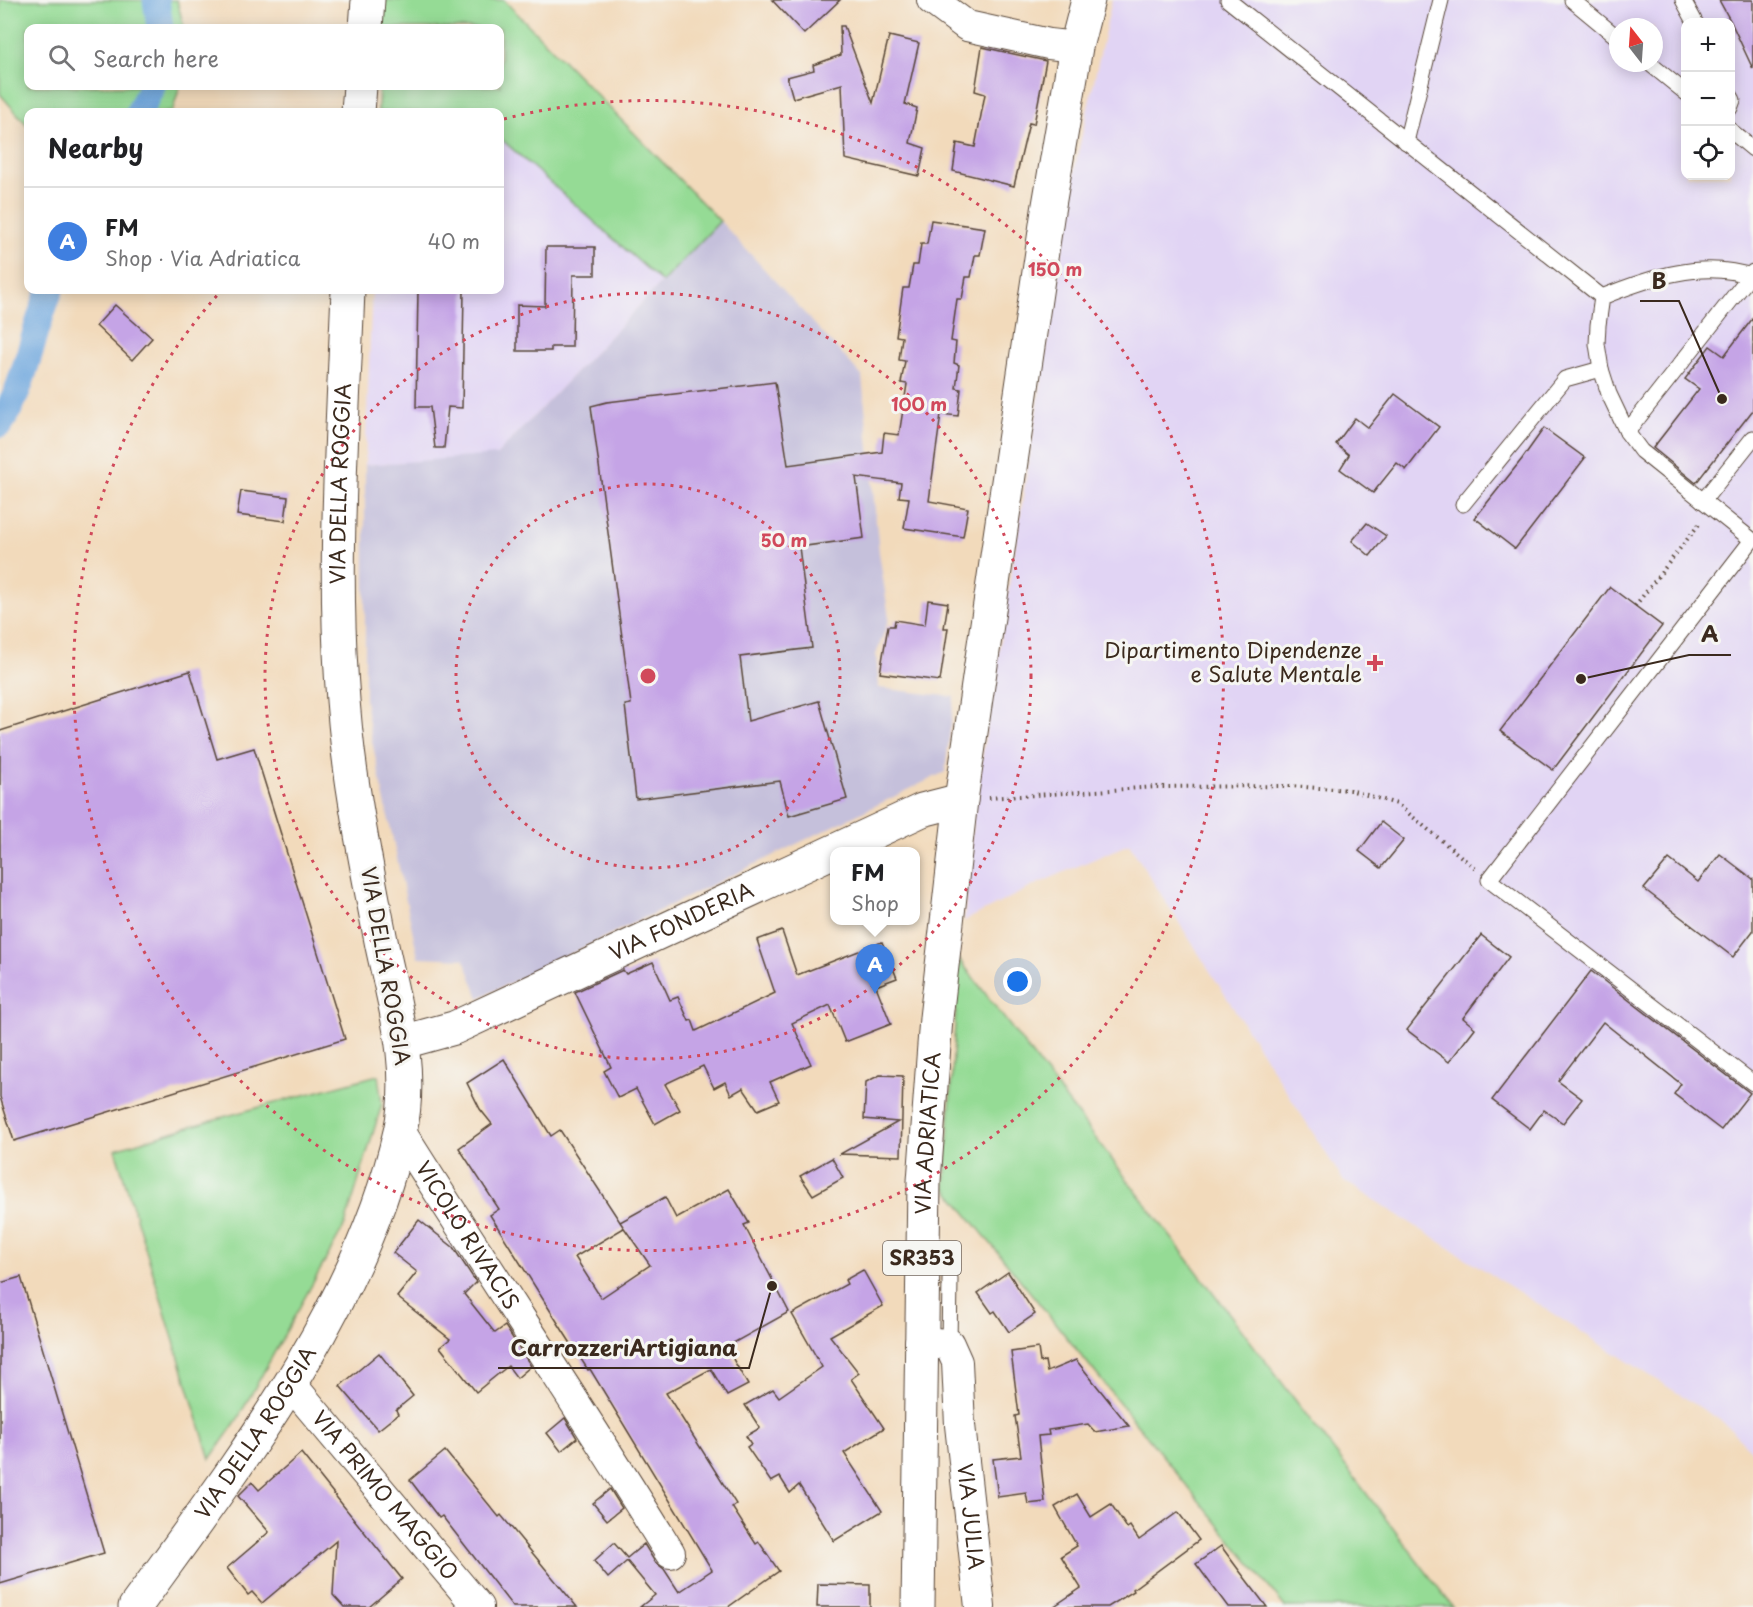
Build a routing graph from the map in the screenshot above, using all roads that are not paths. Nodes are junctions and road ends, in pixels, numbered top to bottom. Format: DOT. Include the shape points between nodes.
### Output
graph roads {
  1 [pos="369,0"];
  2 [pos="932,0"];
  3 [pos="1088,0"];
  4 [pos="1102,0"];
  5 [pos="1228,0"];
  6 [pos="1442,0"];
  7 [pos="1572,0"];
  8 [pos="1683,0"];
  9 [pos="1693,18"];
  10 [pos="366,24"];
  11 [pos="1609,31"];
  12 [pos="1076,47"];
  13 [pos="1660,72"];
  14 [pos="1681,89"];
  15 [pos="360,90"];
  16 [pos="358,108"];
  17 [pos="1735,133"];
  18 [pos="1406,142"];
  19 [pos="1753,149"];
  20 [pos="1752,275"];
  21 [pos="348,294"];
  22 [pos="1602,297"];
  23 [pos="1600,369"];
  24 [pos="1627,432"];
  25 [pos="1753,438"];
  26 [pos="1463,504"];
  27 [pos="1708,504"];
  28 [pos="961,800"];
  29 [pos="843,847"];
  30 [pos="830,853"];
  31 [pos="403,1042"];
  32 [pos="1753,1083"];
  33 [pos="400,1131"];
  34 [pos="950,1279"];
  35 [pos="935,1343"];
  36 [pos="290,1383"];
  37 [pos="960,1425"];
  38 [pos="920,1426"];
  39 [pos="670,1553"];
  40 [pos="135,1607"];
  41 [pos="478,1607"];
  42 [pos="918,1607"];
  43 [pos="980,1607"];
  1 -- 10 [label="street"];
  2 -- 12 [label="street" via="967,26"];
  3 -- 12 [label="street, VIA ADRIATICA"];
  4 -- 12 [label="lane"];
  5 -- 18 [label="lane"];
  6 -- 18 [label="lane"];
  7 -- 11 [label="lane"];
  8 -- 9 [label="lane"];
  12 -- 28 [label="street, VIA ADRIATICA"];
  13 -- 14 [label="lane"];
  15 -- 16 [label="street"];
  17 -- 19 [label="lane"];
  18 -- 22 [label="lane"];
  20 -- 22 [label="lane" via="1717,270 1681,272 1636,283"];
  20 -- 24 [label="lane"];
  21 -- 31 [label="street, VIA DELLA ROGGIA" via="338,535 340,659 351,772"];
  22 -- 23 [label="lane" via="1597,344"];
  23 -- 24 [label="lane"];
  23 -- 26 [label="lane" via="1565,380"];
  24 -- 27 [label="lane" via="1641,451"];
  25 -- 27 [label="lane"];
  27 -- 32 [label="lane" via="1752,540 1490,880"];
  28 -- 29 [label="street, VIA FONDERIA" via="922,810"];
  28 -- 35 [label="street, VIA ADRIATICA / SR353" via="936,1018 924,1181"];
  30 -- 31 [label="street, VIA FONDERIA" via="454,1028"];
  31 -- 33 [label="street, VIA DELLA ROGGIA" via="405,1099"];
  33 -- 36 [label="street, VIA DELLA ROGGIA" via="366,1235 338,1298"];
  33 -- 39 [label="street, VICOLO RIVACIS"];
  34 -- 35 [label="lane, VIA JULIA"];
  35 -- 37 [label="street, VIA JULIA" via="957,1362"];
  35 -- 38 [label="street, VIA ADRIATICA / SR353"];
  36 -- 40 [label="street, VIA DELLA ROGGIA"];
  36 -- 41 [label="street, VIA PRIMO MAGGIO"];
  37 -- 38 [label="street"];
  37 -- 43 [label="street, VIA JULIA"];
  38 -- 42 [label="street, VIA ADRIATICA / SR353"];
}
